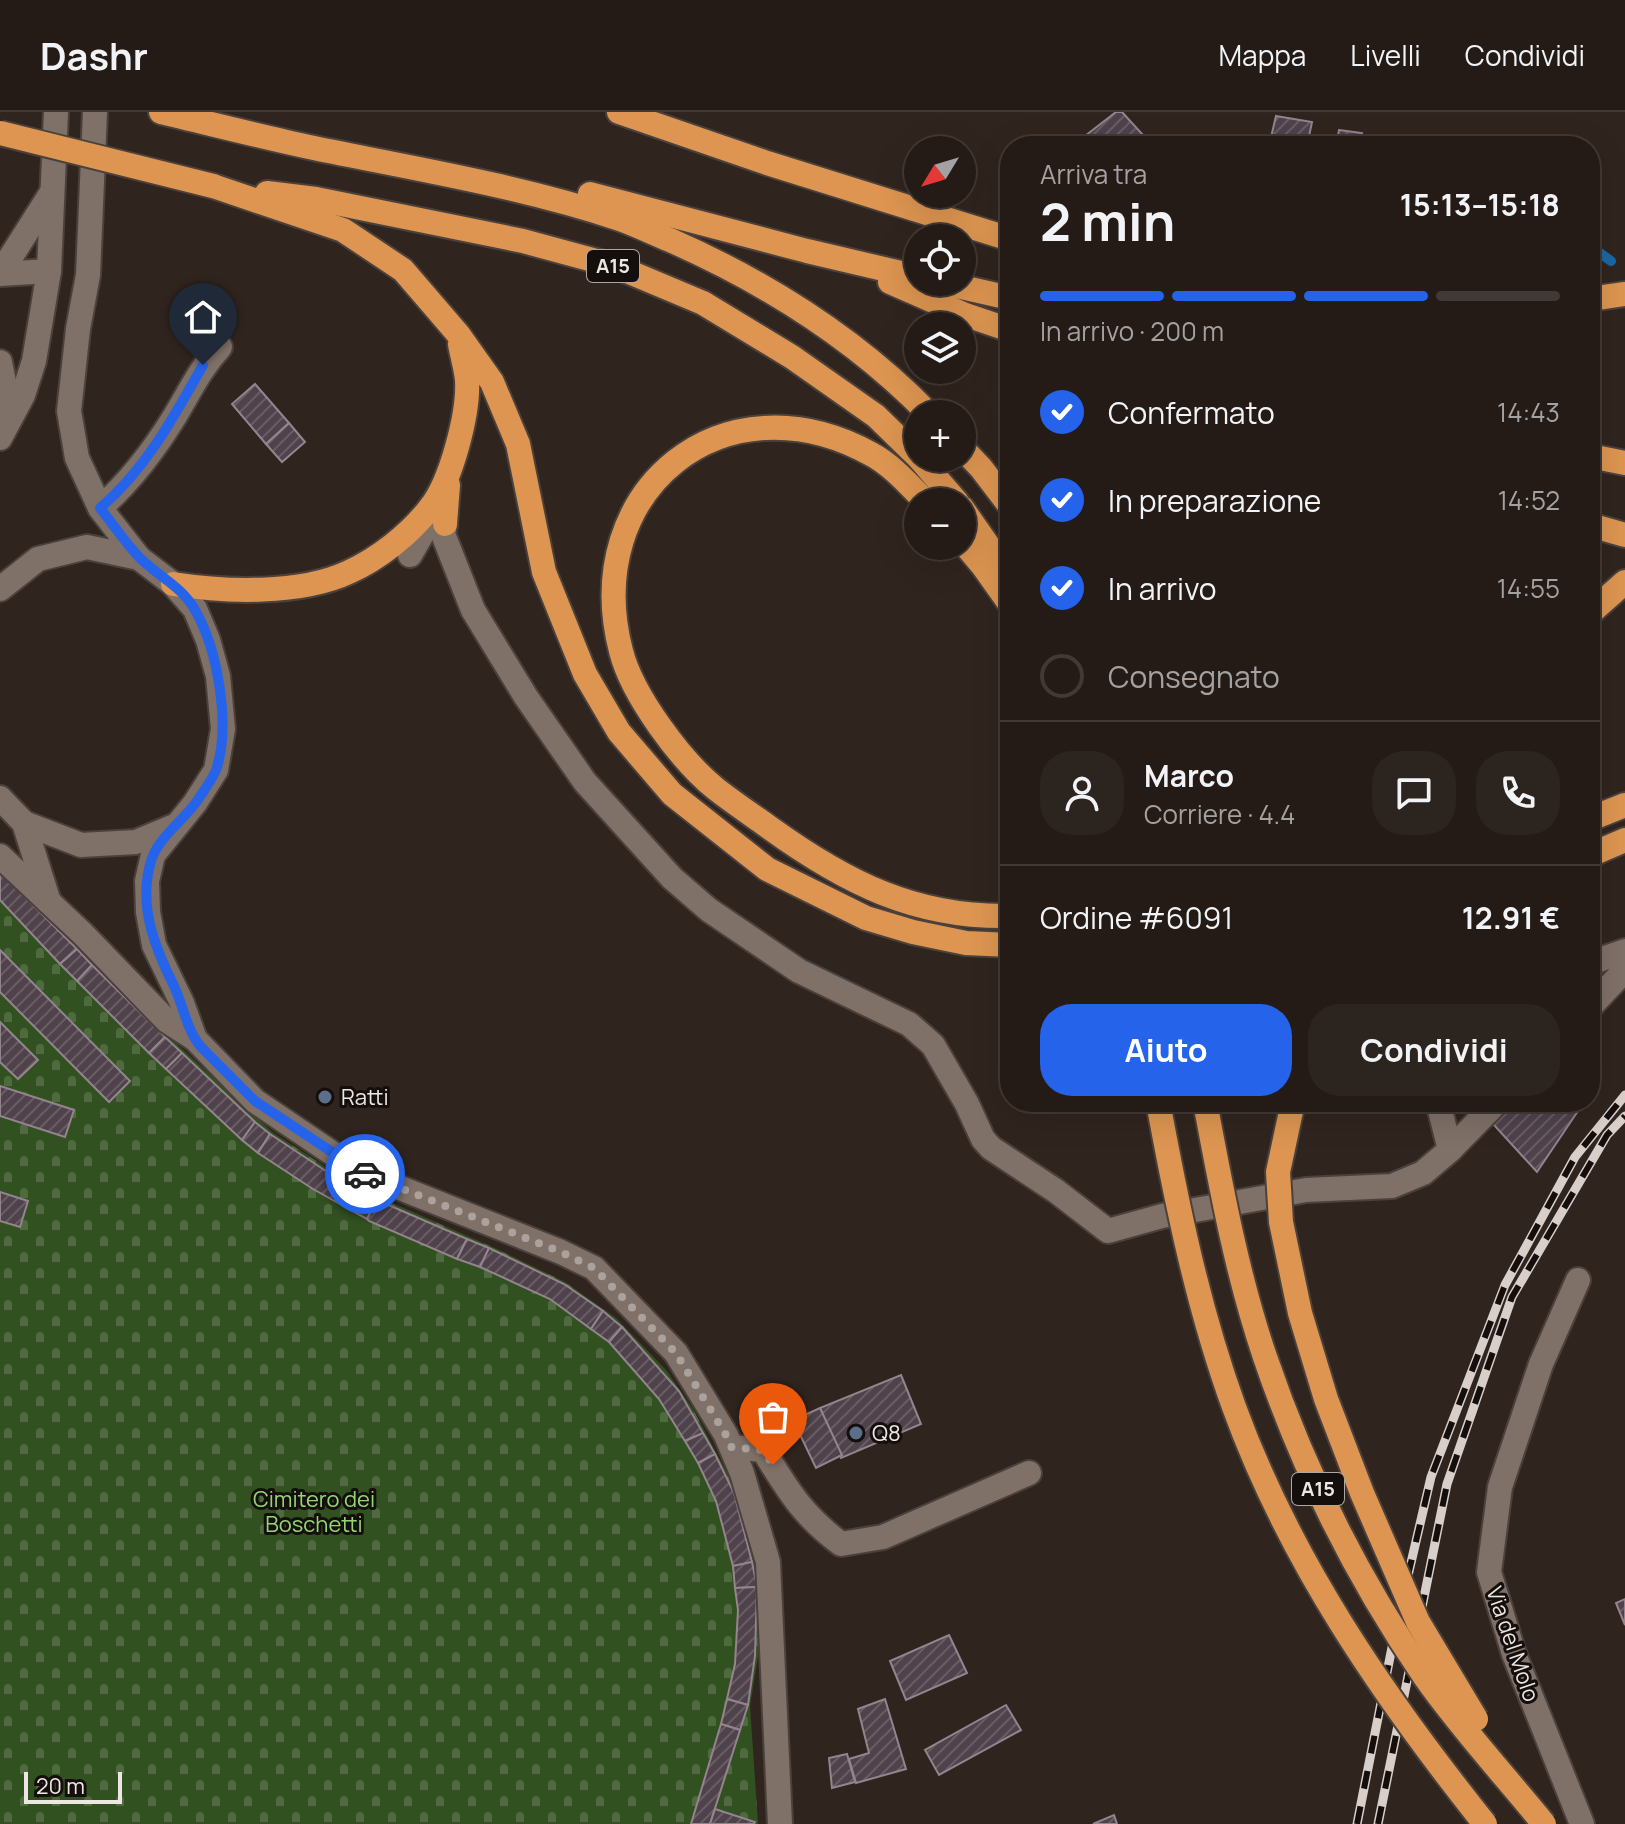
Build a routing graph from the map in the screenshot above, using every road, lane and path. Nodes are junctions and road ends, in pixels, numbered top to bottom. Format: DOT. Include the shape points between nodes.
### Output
graph roads {
  1 [pos="56,112"];
  2 [pos="95,112"];
  3 [pos="161,112"];
  4 [pos="619,112"];
  5 [pos="0,133"];
  6 [pos="481,181"];
  7 [pos="53,190"];
  8 [pos="316,210"];
  9 [pos="1000,236"];
  10 [pos="807,251"];
  11 [pos="49,271"];
  12 [pos="0,274"];
  13 [pos="904,274"];
  14 [pos="976,290"];
  15 [pos="1625,294"];
  16 [pos="1000,296"];
  17 [pos="1600,298"];
  18 [pos="1000,326"];
  19 [pos="78,329"];
  20 [pos="458,334"];
  21 [pos="220,347"];
  22 [pos="0,362"];
  23 [pos="916,400"];
  24 [pos="0,425"];
  25 [pos="0,438"];
  26 [pos="904,443"];
  27 [pos="1600,458"];
  28 [pos="976,463"];
  29 [pos="1625,463"];
  30 [pos="932,472"];
  31 [pos="911,488"];
  32 [pos="945,488"];
  33 [pos="1000,493"];
  34 [pos="100,508"];
  35 [pos="438,515"];
  36 [pos="976,528"];
  37 [pos="1600,528"];
  38 [pos="1625,535"];
  39 [pos="1600,539"];
  40 [pos="410,555"];
  41 [pos="139,558"];
  42 [pos="976,559"];
  43 [pos="1000,563"];
  44 [pos="1625,582"];
  45 [pos="173,584"];
  46 [pos="0,589"];
  47 [pos="1000,591"];
  48 [pos="1600,604"];
  49 [pos="0,798"];
  50 [pos="1625,805"];
  51 [pos="1600,818"];
  52 [pos="24,823"];
  53 [pos="174,826"];
  54 [pos="1625,840"];
  55 [pos="1600,851"];
  56 [pos="0,856"];
  57 [pos="50,904"];
  58 [pos="1000,916"];
  59 [pos="1000,945"];
  60 [pos="1625,951"];
  61 [pos="1600,960"];
  62 [pos="1625,970"];
  63 [pos="1600,996"];
  64 [pos="195,1039"];
  65 [pos="1160,1112"];
  66 [pos="1207,1112"];
  67 [pos="1291,1112"];
  68 [pos="1440,1112"];
  69 [pos="1487,1112"];
  70 [pos="1450,1150"];
  71 [pos="1578,1280"];
  72 [pos="731,1447"];
  73 [pos="1029,1473"];
  74 [pos="780,1824"];
  75 [pos="1485,1824"];
  76 [pos="1545,1824"];
  77 [pos="1582,1824"];
  1 -- 7 [label="street"];
  2 -- 19 [label="street" via="88,275"];
  3 -- 6 [label="highway, A15 / A15"];
  4 -- 9 [label="highway"];
  5 -- 8 [label="highway, bridge"];
  6 -- 10 [label="highway" via="542,182"];
  6 -- 23 [label="highway, A15 / A15" via="621,219 707,257 783,298 852,345"];
  7 -- 11 [label="street"];
  7 -- 12 [label="street"];
  8 -- 20 [label="highway" via="403,270"];
  8 -- 26 [label="highway, A15 / A15" via="523,241 615,266 703,303 792,357 864,407"];
  10 -- 13 [label="highway"];
  10 -- 18 [label="highway"];
  11 -- 12 [label="street"];
  11 -- 19 [label="street" via="66,293"];
  11 -- 25 [label="street" via="34,361"];
  14 -- 16 [label="highway"];
  15 -- 17 [label="highway"];
  19 -- 34 [label="street" via="69,411 77,458"];
  20 -- 35 [label="highway" via="467,381 465,421 444,509"];
  20 -- 59 [label="highway" via="492,382 518,444 544,572 585,674 619,732 672,794 767,869 866,918 966,943"];
  21 -- 34 [label="street" via="126,486"];
  22 -- 24 [label="street" via="6,392"];
  27 -- 29 [label="highway"];
  28 -- 33 [label="highway"];
  30 -- 32 [label="highway, A15 / A15"];
  31 -- 58 [label="highway" via="874,455 800,429 738,430 697,447 665,469 633,511 617,554 612,600 621,653 644,702 673,745 714,788 805,853 857,884 918,906"];
  34 -- 41 [label="street"];
  35 -- 40 [label="street"];
  35 -- 45 [label="highway" via="348,573 300,586"];
  35 -- 70 [label="street" via="473,610 526,697 585,782 672,878 772,955 909,1024 933,1045 991,1148 1108,1231 1306,1190 1392,1186 1423,1173"];
  36 -- 43 [label="highway"];
  37 -- 38 [label="highway"];
  38 -- 39 [label="highway"];
  41 -- 45 [label="street"];
  41 -- 46 [label="street" via="87,547 38,559"];
  42 -- 47 [label="highway"];
  44 -- 48 [label="highway"];
  45 -- 53 [label="street" via="195,609 208,640 223,729 216,770"];
  49 -- 52 [label="street"];
  50 -- 51 [label="highway"];
  52 -- 53 [label="street" via="81,845 136,842"];
  52 -- 57 [label="street"];
  53 -- 64 [label="street" via="153,855 148,912 154,945"];
  54 -- 55 [label="highway"];
  56 -- 57 [label="street"];
  57 -- 64 [label="street" via="167,1021"];
  60 -- 61 [label="street"];
  62 -- 63 [label="street"];
  64 -- 72 [label="street" via="255,1101 360,1172 594,1268 676,1353"];
  65 -- 75 [label="highway, A15 / A15, bridge" via="1210,1333 1274,1503 1351,1642"];
  66 -- 76 [label="highway, A15 / A15, bridge" via="1260,1340 1306,1466 1426,1678"];
  67 -- 76 [label="highway, bridge" via="1278,1172 1281,1222 1300,1313 1326,1399 1418,1622"];
  68 -- 70 [label="street"];
  69 -- 70 [label="street"];
  71 -- 77 [label="street, Via del Molo" via="1541,1364 1500,1487 1489,1572 1514,1654"];
  72 -- 73 [label="street" via="763,1450 797,1505 841,1544 883,1537"];
  72 -- 74 [label="street" via="768,1562"];
}
